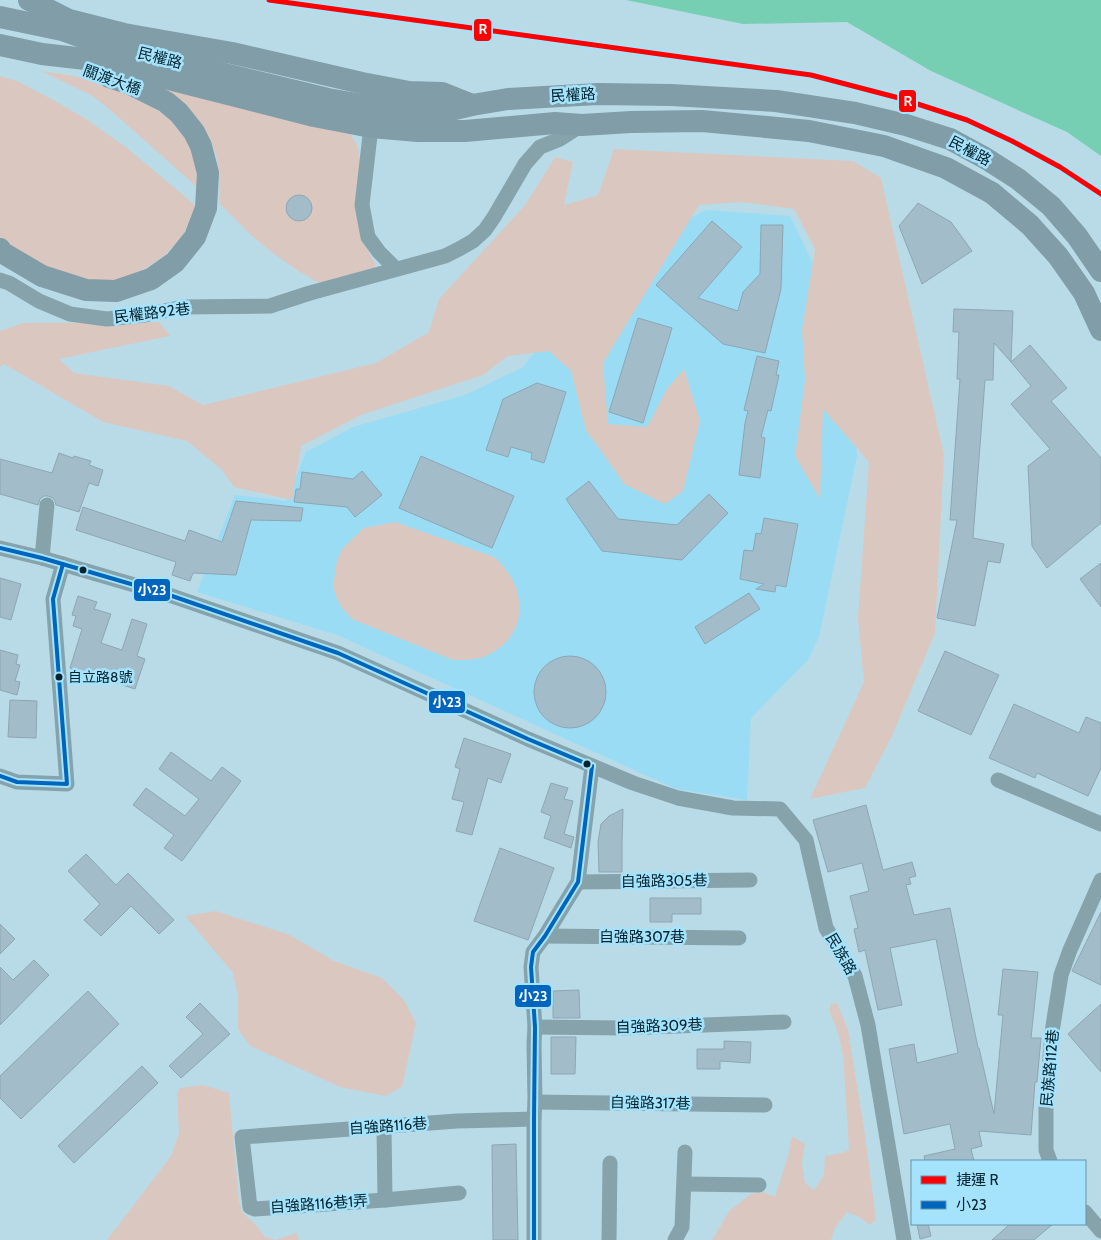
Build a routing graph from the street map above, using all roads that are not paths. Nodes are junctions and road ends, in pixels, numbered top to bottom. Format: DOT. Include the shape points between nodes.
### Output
graph roads {
  1 [pos="29,0"];
  2 [pos="0,17"];
  3 [pos="0,45"];
  4 [pos="42,54"];
  5 [pos="472,105"];
  6 [pos="582,125"];
  7 [pos="371,126"];
  8 [pos="0,249"];
  9 [pos="396,269"];
  10 [pos="1101,271"];
  11 [pos="0,280"];
  12 [pos="310,293"];
  13 [pos="1101,330"];
  14 [pos="47,505"];
  15 [pos="0,548"];
  16 [pos="42,558"];
  17 [pos="63,564"];
  18 [pos="592,766"];
  19 [pos="0,776"];
  20 [pos="998,780"];
  21 [pos="1101,824"];
  22 [pos="750,880"];
  23 [pos="1101,880"];
  24 [pos="578,882"];
  25 [pos="545,936"];
  26 [pos="739,938"];
  27 [pos="784,1022"];
  28 [pos="535,1027"];
  29 [pos="535,1102"];
  30 [pos="765,1105"];
  31 [pos="534,1119"];
  32 [pos="384,1127"];
  33 [pos="242,1137"];
  34 [pos="686,1152"];
  35 [pos="1050,1160"];
  36 [pos="610,1163"];
  37 [pos="685,1184"];
  38 [pos="758,1185"];
  39 [pos="459,1193"];
  40 [pos="385,1200"];
  41 [pos="1086,1213"];
  42 [pos="1101,1231"];
  43 [pos="534,1240"];
  44 [pos="609,1240"];
  45 [pos="675,1240"];
  46 [pos="904,1240"];
  1 -- 5 [label="main road" via="69,20 124,34 232,53 409,92 442,93"];
  2 -- 5 [label="main road, 民權路" via="328,99 438,113"];
  3 -- 4 [label="main road, 民權路"];
  4 -- 7 [label="main road, 民權路" via="94,60 314,116"];
  4 -- 8 [label="main road, 關渡大橋" via="128,83 166,102 179,113 202,146 208,173 206,208 195,237 175,262 152,279 116,291 86,290 42,276"];
  5 -- 10 [label="main road, 民權路" via="508,99 598,94 671,94 776,101 906,124 950,140 1018,179 1051,206"];
  6 -- 7 [label="main road, 民權路" via="555,123 465,131"];
  6 -- 9 [label="street, 民權路" via="540,147 525,164 494,217 473,241 445,256"];
  6 -- 13 [label="main road, 民權路" via="702,121 808,130 884,146 946,168 992,193 1030,225 1058,256 1084,293"];
  7 -- 9 [label="street" via="362,205 368,237"];
  9 -- 12 [label="street, 民權路"];
  11 -- 12 [label="street, 民權路92巷" via="70,314 107,318 183,307 270,306"];
  14 -- 16 [label="street"];
  15 -- 16 [label="street, 民族路"];
  16 -- 17 [label="street, 民族路"];
  17 -- 18 [label="street, 民族路" via="172,596 338,653"];
  17 -- 19 [label="street" via="53,599 67,784 17,782"];
  18 -- 24 [label="street"];
  18 -- 46 [label="street, 民族路" via="633,784 678,798 733,808 780,809 806,840 826,928 855,976 868,1025"];
  20 -- 21 [label="street"];
  22 -- 24 [label="street, 自強路305巷"];
  23 -- 35 [label="street, 民族路112巷" via="1061,975 1046,1106 1046,1150"];
  24 -- 25 [label="street"];
  25 -- 26 [label="street, 自強路307巷"];
  25 -- 28 [label="street" via="533,952 530,967"];
  27 -- 28 [label="street, 自強路309巷" via="624,1028"];
  28 -- 29 [label="street"];
  29 -- 30 [label="street, 自強路317巷"];
  29 -- 31 [label="street"];
  31 -- 32 [label="street, 自強路116巷"];
  31 -- 43 [label="street"];
  32 -- 33 [label="street, 自強路116巷"];
  32 -- 40 [label="street"];
  33 -- 40 [label="street, 自強路116巷1弄" via="250,1206 255,1209"];
  34 -- 37 [label="street"];
  36 -- 44 [label="street"];
  37 -- 38 [label="street"];
  37 -- 45 [label="street" via="682,1227"];
  39 -- 40 [label="street, 自強路116巷1弄"];
  41 -- 42 [label="street"];
}
